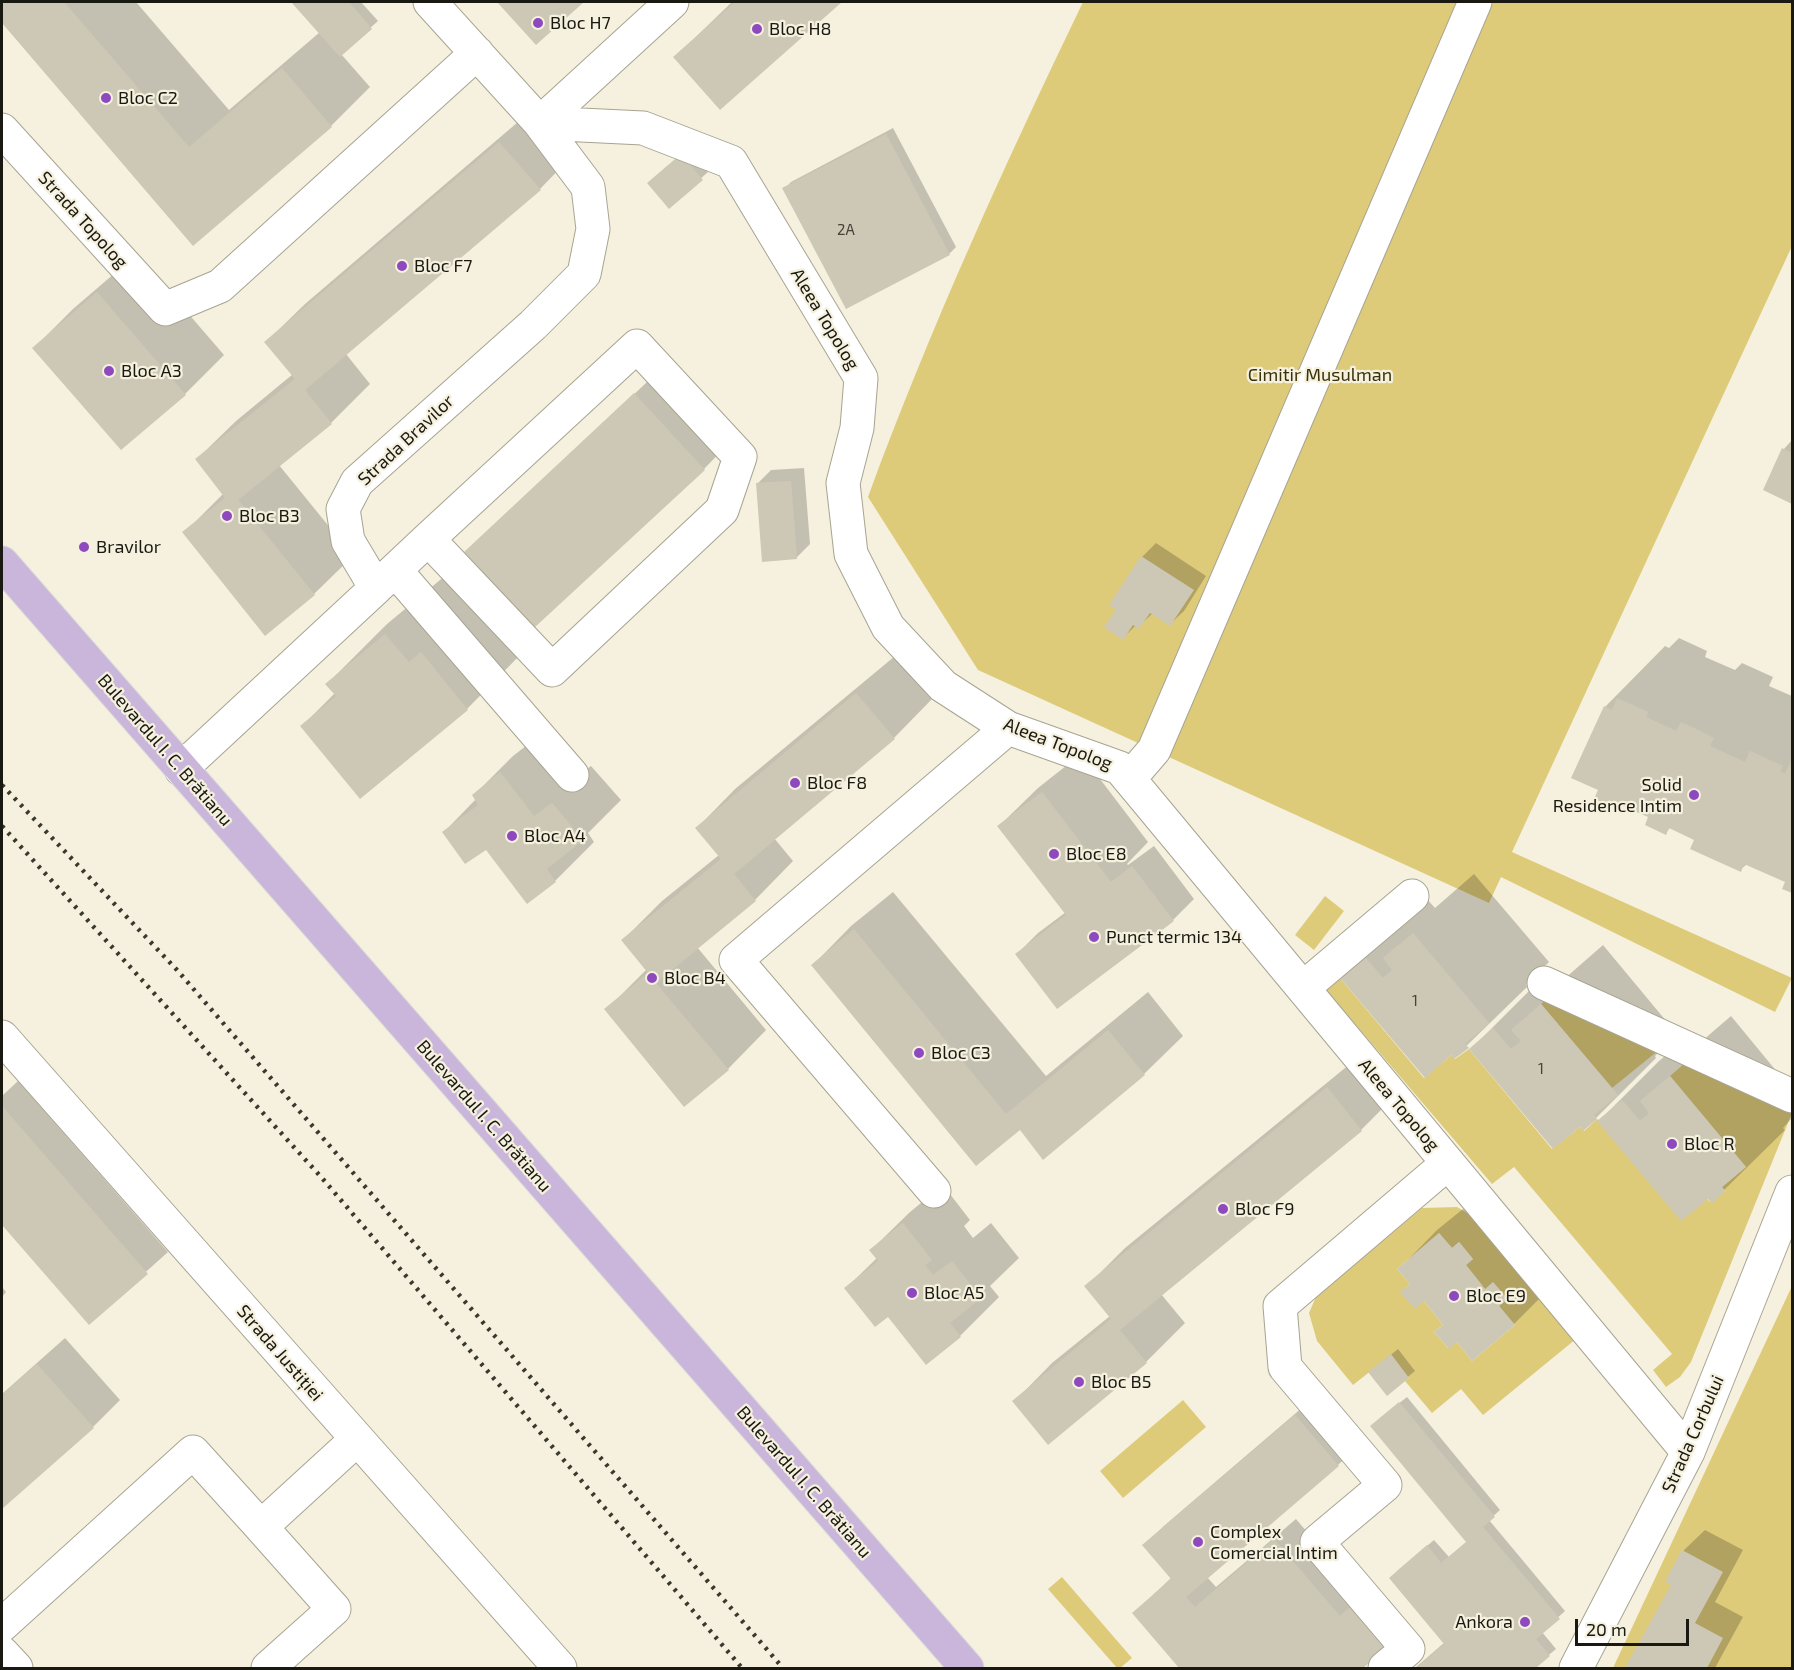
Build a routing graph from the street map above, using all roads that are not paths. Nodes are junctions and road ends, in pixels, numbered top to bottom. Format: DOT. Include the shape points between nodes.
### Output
graph roads {
  1 [pos="430,2"];
  2 [pos="672,2"];
  3 [pos="1475,2"];
  4 [pos="477,53"];
  5 [pos="540,123"];
  6 [pos="2,130"];
  7 [pos="428,539"];
  8 [pos="2,563"];
  9 [pos="386,579"];
  10 [pos="1008,728"];
  11 [pos="181,769"];
  12 [pos="572,775"];
  13 [pos="1129,779"];
  14 [pos="1412,896"];
  15 [pos="1544,983"];
  16 [pos="1303,988"];
  17 [pos="2,1037"];
  18 [pos="1792,1096"];
  19 [pos="1448,1163"];
  20 [pos="934,1191"];
  21 [pos="1792,1192"];
  22 [pos="356,1440"];
  23 [pos="1688,1452"];
  24 [pos="261,1527"];
  25 [pos="2,1625"];
  26 [pos="2,1653"];
  27 [pos="16,1668"];
  28 [pos="268,1668"];
  29 [pos="560,1668"];
  30 [pos="967,1668"];
  31 [pos="1385,1668"];
  32 [pos="1576,1668"];
  1 -- 4 [label="street"];
  2 -- 5 [label="street"];
  3 -- 13 [label="street" via="1154,750"];
  4 -- 5 [label="street"];
  4 -- 6 [label="street, Strada Topolog" via="220,286 165,309"];
  5 -- 9 [label="street, Strada Bravilor" via="588,187 593,229 584,274 533,325 357,482 343,509 348,541"];
  5 -- 10 [label="street, Aleea Topolog" via="643,128 731,162 861,378 857,428 843,483 851,554 888,627 943,686"];
  7 -- 7 [label="street" via="637,346 740,457 722,510 552,670"];
  7 -- 9 [label="street"];
  8 -- 11 [label="main road, Bulevardul I. C. Brătianu"];
  9 -- 11 [label="street"];
  9 -- 12 [label="street, Strada Bravilor"];
  10 -- 13 [label="street, Aleea Topolog" via="1120,768"];
  10 -- 20 [label="street" via="736,960"];
  11 -- 30 [label="main road, Bulevardul I. C. Brătianu"];
  13 -- 16 [label="street, Aleea Topolog"];
  14 -- 16 [label="street"];
  15 -- 18 [label="street"];
  16 -- 19 [label="street, Aleea Topolog"];
  17 -- 22 [label="street, Strada Justiției"];
  19 -- 23 [label="street, Aleea Topolog"];
  19 -- 31 [label="street" via="1280,1306 1285,1367 1385,1485 1317,1542 1408,1649"];
  21 -- 23 [label="street, Strada Corbului"];
  22 -- 24 [label="street"];
  22 -- 29 [label="street, Strada Justiției"];
  23 -- 32 [label="street, Strada Corbului"];
  24 -- 25 [label="street" via="193,1452"];
  24 -- 28 [label="street" via="334,1609"];
  26 -- 27 [label="street"];
}
